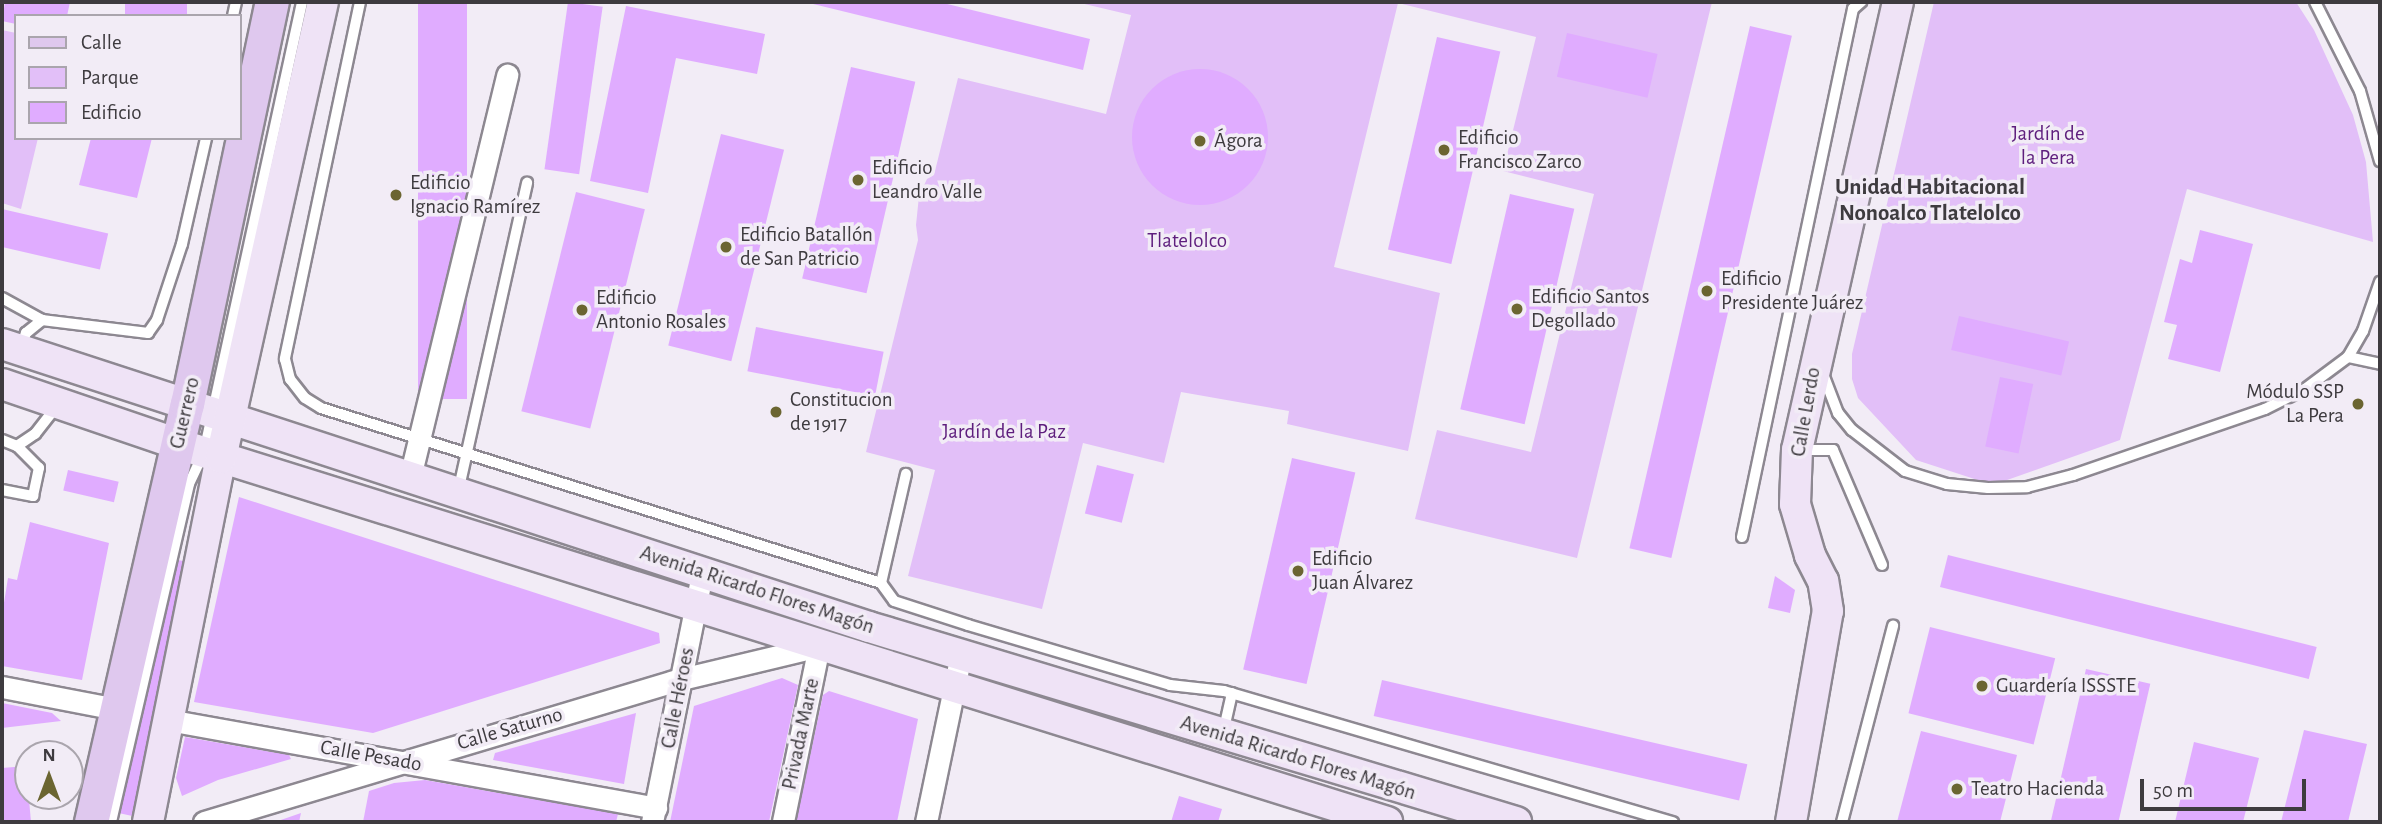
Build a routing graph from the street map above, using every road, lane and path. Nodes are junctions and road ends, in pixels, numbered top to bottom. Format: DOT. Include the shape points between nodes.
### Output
graph roads {
  1 [pos="272,2"];
  2 [pos="302,2"];
  3 [pos="323,2"];
  4 [pos="360,2"];
  5 [pos="1861,2"];
  6 [pos="1898,2"];
  7 [pos="2315,2"];
  8 [pos="506,75"];
  9 [pos="206,140"];
  10 [pos="2380,161"];
  11 [pos="527,183"];
  12 [pos="2380,282"];
  13 [pos="2,298"];
  14 [pos="42,320"];
  15 [pos="11,347"];
  16 [pos="1817,355"];
  17 [pos="2348,357"];
  18 [pos="2380,364"];
  19 [pos="2,384"];
  20 [pos="58,404"];
  21 [pos="210,412"];
  22 [pos="2,440"];
  23 [pos="418,440"];
  24 [pos="307,443"];
  25 [pos="17,446"];
  26 [pos="1797,450"];
  27 [pos="201,451"];
  28 [pos="467,453"];
  29 [pos="906,474"];
  30 [pos="288,478"];
  31 [pos="410,478"];
  32 [pos="2,490"];
  33 [pos="458,492"];
  34 [pos="1742,537"];
  35 [pos="1882,565"];
  36 [pos="702,573"];
  37 [pos="881,583"];
  38 [pos="697,606"];
  39 [pos="1893,626"];
  40 [pos="820,646"];
  41 [pos="961,655"];
  42 [pos="681,679"];
  43 [pos="2,687"];
  44 [pos="954,688"];
  45 [pos="1232,694"];
  46 [pos="116,709"];
  47 [pos="168,720"];
  48 [pos="1222,736"];
  49 [pos="401,761"];
  50 [pos="654,815"];
  51 [pos="209,821"];
  52 [pos="91,822"];
  53 [pos="111,822"];
  54 [pos="136,822"];
  55 [pos="148,822"];
  56 [pos="783,822"];
  57 [pos="926,822"];
  58 [pos="1382,822"];
  59 [pos="1516,822"];
  60 [pos="1673,822"];
  61 [pos="1791,822"];
  62 [pos="1842,822"];
  1 -- 21 [label="main road, Guerrero"];
  2 -- 21 [label="lane"];
  3 -- 21 [label="main road, Guerrero"];
  4 -- 23 [label="lane" via="285,359 290,379 305,398 321,408"];
  5 -- 34 [label="lane" via="1853,9"];
  6 -- 16 [label="main road, Calle Lerdo"];
  7 -- 10 [label="lane" via="2360,91"];
  8 -- 23 [label="street"];
  9 -- 14 [label="lane" via="182,244 157,320 148,333"];
  11 -- 28 [label="lane"];
  12 -- 17 [label="lane" via="2363,331"];
  13 -- 14 [label="lane"];
  14 -- 15 [label="lane"];
  15 -- 21 [label="main road, Avenida Ricardo Flores Magón"];
  16 -- 17 [label="lane" via="1838,413 1884,457 1926,479 2007,489 2073,475 2264,409 2305,389"];
  16 -- 26 [label="main road, Calle Lerdo"];
  17 -- 18 [label="lane"];
  19 -- 20 [label="main road, Avenida Ricardo Flores Magón"];
  20 -- 25 [label="lane" via="35,434"];
  20 -- 27 [label="main road, Avenida Ricardo Flores Magón"];
  21 -- 24 [label="main road, Avenida Ricardo Flores Magón"];
  21 -- 27 [label="main road, Guerrero"];
  21 -- 27 [label="main road, Guerrero"];
  22 -- 25 [label="lane"];
  23 -- 28 [label="lane"];
  23 -- 31 [label="street"];
  24 -- 30 [label="main road" via="284,452"];
  24 -- 31 [label="main road, Avenida Ricardo Flores Magón"];
  25 -- 32 [label="lane" via="39,468 33,496"];
  26 -- 35 [label="lane" via="1833,450"];
  26 -- 61 [label="main road, Calle Lerdo" via="1795,504 1828,611"];
  27 -- 30 [label="main road, Avenida Ricardo Flores Magón"];
  27 -- 46 [label="main road, Guerrero"];
  27 -- 47 [label="main road, Guerrero"];
  27 -- 53 [label="lane" via="189,484"];
  27 -- 54 [label="lane" via="208,487"];
  28 -- 33 [label="lane"];
  28 -- 37 [label="lane"];
  29 -- 37 [label="lane"];
  30 -- 38 [label="main road, Avenida Ricardo Flores Magón"];
  31 -- 33 [label="main road, Avenida Ricardo Flores Magón"];
  33 -- 36 [label="main road, Avenida Ricardo Flores Magón"];
  36 -- 38 [label="street, Calle Héroes"];
  36 -- 41 [label="main road, Avenida Ricardo Flores Magón"];
  37 -- 45 [label="lane" via="894,601 968,625 1170,685"];
  38 -- 40 [label="main road, Avenida Ricardo Flores Magón"];
  38 -- 42 [label="street, Calle Héroes"];
  39 -- 62 [label="lane"];
  40 -- 42 [label="street, Calle Saturno"];
  40 -- 44 [label="main road, Avenida Ricardo Flores Magón"];
  40 -- 56 [label="street, Privada Marte"];
  41 -- 44 [label="street"];
  41 -- 48 [label="main road, Avenida Ricardo Flores Magón"];
  42 -- 49 [label="street, Calle Saturno"];
  42 -- 50 [label="street, Calle Héroes"];
  43 -- 46 [label="street"];
  44 -- 57 [label="street"];
  44 -- 58 [label="main road, Avenida Ricardo Flores Magón"];
  45 -- 48 [label="lane"];
  45 -- 60 [label="lane"];
  46 -- 52 [label="main road, Guerrero"];
  47 -- 49 [label="street, Calle Pesado"];
  47 -- 55 [label="main road, Guerrero"];
  48 -- 59 [label="main road, Avenida Ricardo Flores Magón"];
  49 -- 50 [label="street, Calle Pesado"];
  49 -- 51 [label="street, Calle Saturno"];
}
